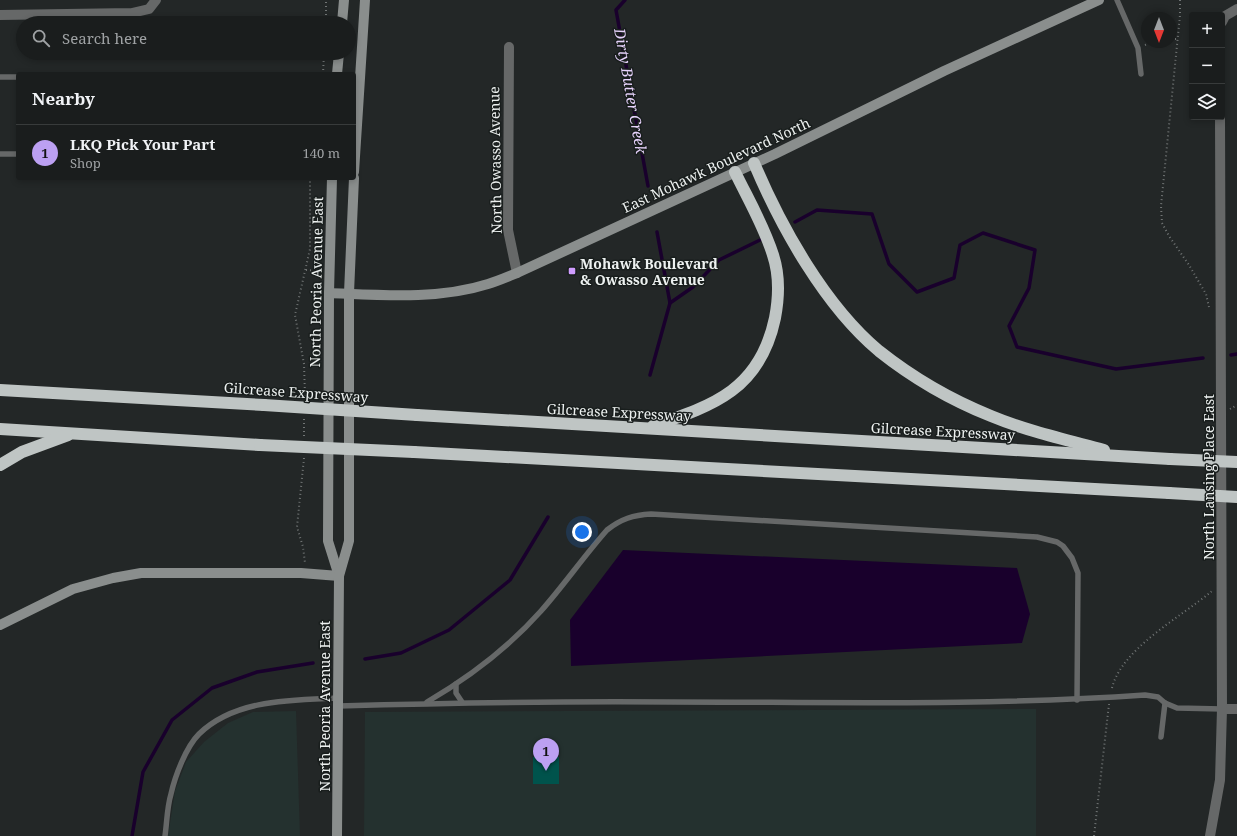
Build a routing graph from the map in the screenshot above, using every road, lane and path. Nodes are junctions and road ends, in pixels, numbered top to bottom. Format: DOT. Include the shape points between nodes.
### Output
graph roads {
  1 [pos="326,0"];
  2 [pos="344,0"];
  3 [pos="365,0"];
  4 [pos="1099,0"];
  5 [pos="1117,0"];
  6 [pos="1180,0"];
  7 [pos="155,3"];
  8 [pos="1237,10"];
  9 [pos="0,15"];
  10 [pos="326,16"];
  11 [pos="343,16"];
  12 [pos="1225,18"];
  13 [pos="1178,39"];
  14 [pos="509,47"];
  15 [pos="324,60"];
  16 [pos="338,60"];
  17 [pos="323,72"];
  18 [pos="337,72"];
  19 [pos="1141,74"];
  20 [pos="0,76"];
  21 [pos="16,76"];
  22 [pos="357,86"];
  23 [pos="356,115"];
  24 [pos="1220,120"];
  25 [pos="0,154"];
  26 [pos="16,154"];
  27 [pos="754,163"];
  28 [pos="735,172"];
  29 [pos="310,180"];
  30 [pos="332,180"];
  31 [pos="354,180"];
  32 [pos="1162,206"];
  33 [pos="516,273"];
  34 [pos="328,293"];
  35 [pos="349,293"];
  36 [pos="0,390"];
  37 [pos="305,403"];
  38 [pos="305,411"];
  39 [pos="648,428"];
  40 [pos="0,429"];
  41 [pos="72,433"];
  42 [pos="304,442"];
  43 [pos="304,450"];
  44 [pos="1126,456"];
  45 [pos="1237,462"];
  46 [pos="0,465"];
  47 [pos="1237,497"];
  48 [pos="306,573"];
  49 [pos="339,576"];
  50 [pos="0,625"];
  51 [pos="456,684"];
  52 [pos="1110,697"];
  53 [pos="1076,700"];
  54 [pos="338,702"];
  55 [pos="462,702"];
  56 [pos="425,703"];
  57 [pos="1165,703"];
  58 [pos="1222,709"];
  59 [pos="1237,709"];
  60 [pos="1161,738"];
  61 [pos="165,836"];
  62 [pos="337,836"];
  63 [pos="1094,836"];
  64 [pos="1210,836"];
  1 -- 10 [label="path"];
  2 -- 11 [label="main road"];
  3 -- 22 [label="main road"];
  4 -- 27 [label="main road, East Mohawk Boulevard North" via="944,71"];
  5 -- 19 [label="lane" via="1138,48"];
  6 -- 13 [label="path"];
  7 -- 9 [label="street" via="149,9 132,13"];
  8 -- 12 [label="street"];
  13 -- 32 [label="path"];
  14 -- 33 [label="street, North Owasso Avenue" via="508,230"];
  15 -- 17 [label="path"];
  16 -- 18 [label="main road"];
  20 -- 21 [label="lane"];
  22 -- 23 [label="main road"];
  24 -- 58 [label="street, North Lansing Place East"];
  25 -- 26 [label="lane"];
  27 -- 28 [label="main road, East Mohawk Boulevard North"];
  27 -- 44 [label="highway" via="786,231 801,256 850,321 878,350 914,377 958,402 992,417"];
  28 -- 33 [label="main road, East Mohawk Boulevard North"];
  28 -- 39 [label="highway" via="761,226 778,275 779,295 771,335 763,354 733,389 701,409"];
  29 -- 37 [label="path, North Peoria Avenue East" via="310,236 306,270 295,315 304,364"];
  30 -- 34 [label="main road, North Peoria Avenue East"];
  31 -- 35 [label="main road, North Peoria Avenue East"];
  33 -- 35 [label="main road, East Mohawk Boulevard North" via="487,284 454,291 414,294"];
  34 -- 35 [label="main road, East Mohawk Boulevard North"];
  34 -- 49 [label="main road, North Peoria Avenue East" via="328,541"];
  35 -- 49 [label="main road, North Peoria Avenue East" via="349,541"];
  36 -- 39 [label="highway, Gilcrease Expressway, bridge"];
  38 -- 42 [label="path"];
  39 -- 44 [label="highway, Gilcrease Expressway"];
  40 -- 41 [label="highway"];
  41 -- 46 [label="highway" via="22,452"];
  41 -- 47 [label="highway, bridge"];
  43 -- 48 [label="path" via="298,527"];
  44 -- 45 [label="highway, Gilcrease Expressway, bridge"];
  48 -- 49 [label="main road"];
  48 -- 50 [label="main road" via="141,573 73,589"];
  49 -- 54 [label="main road, North Peoria Avenue East"];
  51 -- 53 [label="lane" via="530,622 607,530 629,517 651,514 1037,537 1057,542 1068,551 1078,573"];
  51 -- 55 [label="lane" via="456,693"];
  51 -- 56 [label="lane"];
  52 -- 53 [label="lane"];
  52 -- 57 [label="lane" via="1146,695 1158,697"];
  52 -- 63 [label="path"];
  53 -- 55 [label="lane" via="794,703"];
  54 -- 56 [label="lane"];
  54 -- 61 [label="lane" via="294,700 257,705 232,713 204,730 190,747 181,764 171,794"];
  54 -- 62 [label="main road, North Peoria Avenue East"];
  55 -- 56 [label="lane"];
  57 -- 58 [label="lane" via="1177,708"];
  57 -- 60 [label="lane"];
  58 -- 59 [label="street"];
  58 -- 64 [label="street, North Lansing Place East" via="1220,780"];
}
